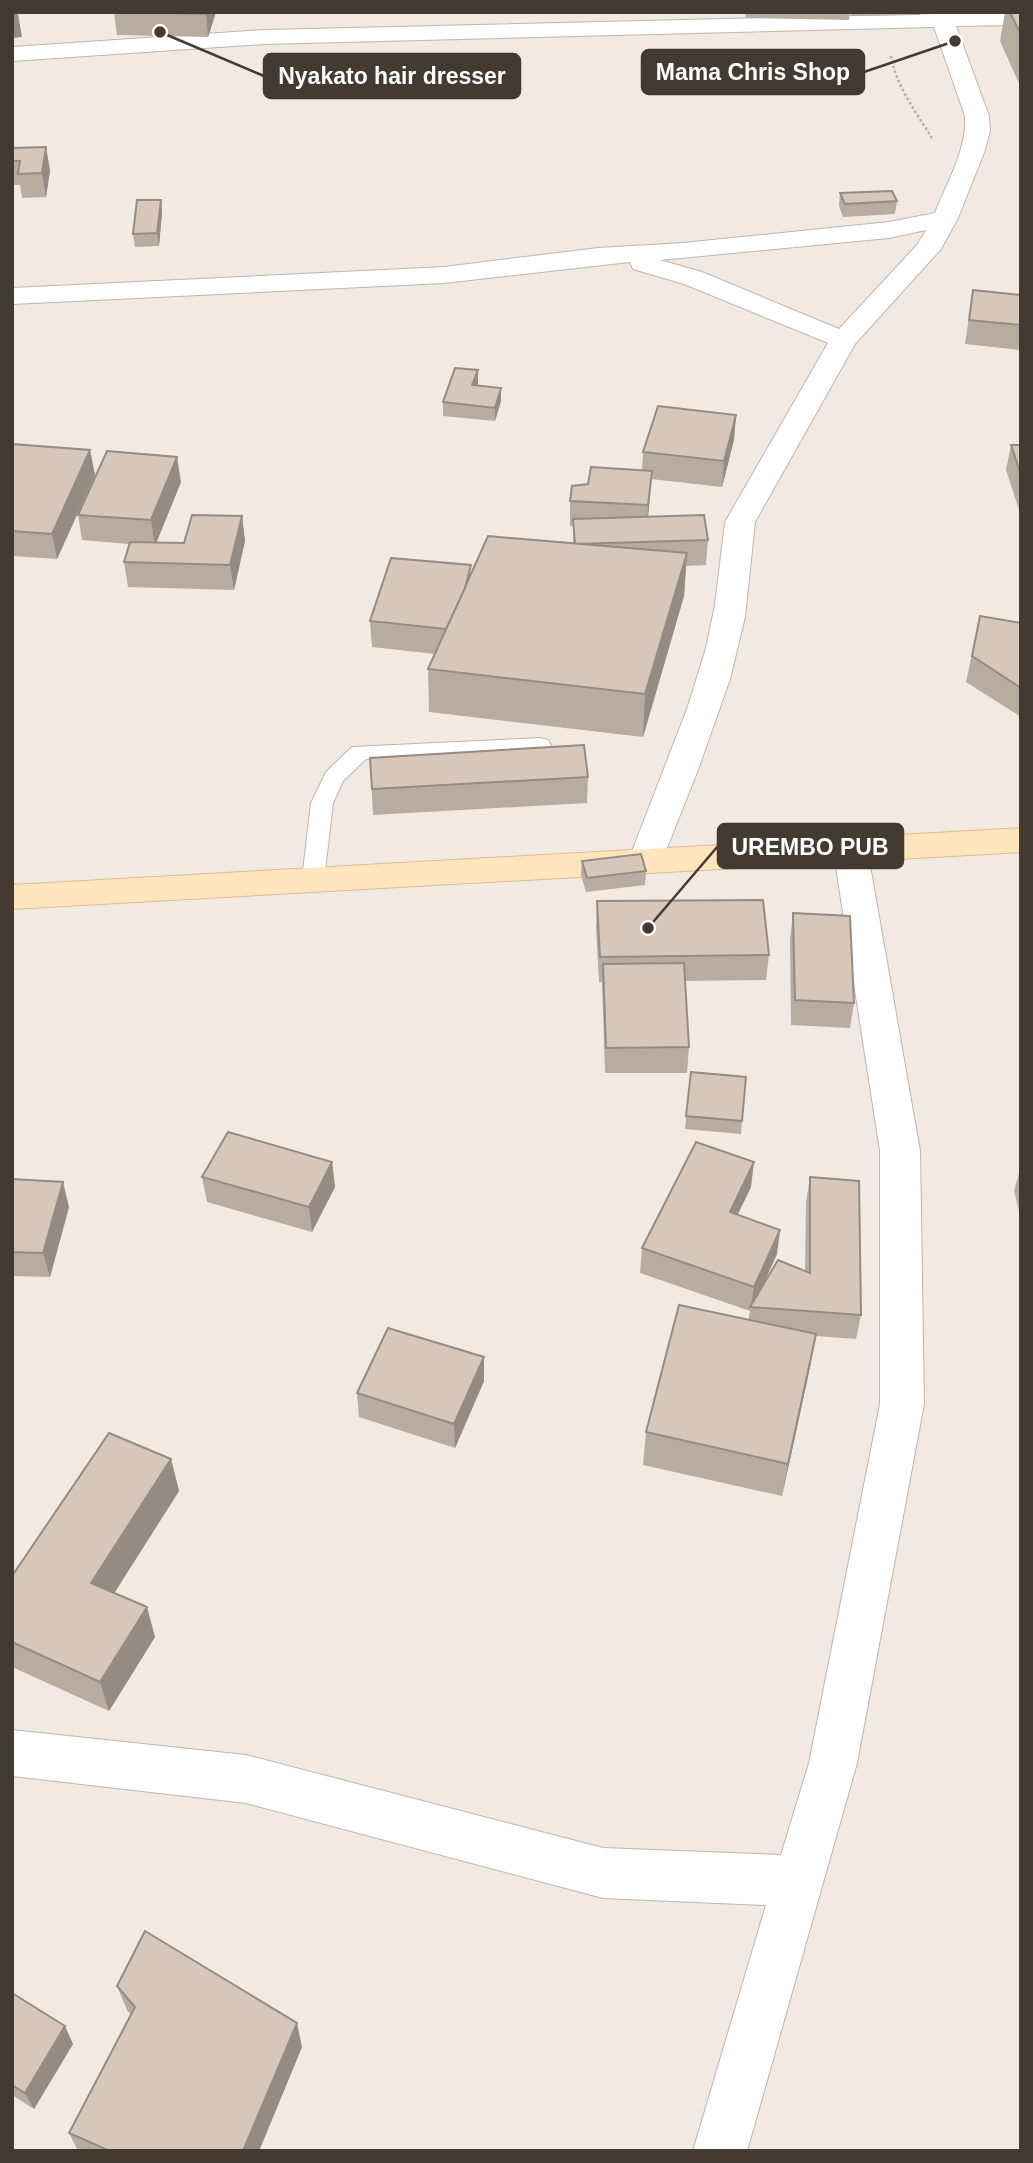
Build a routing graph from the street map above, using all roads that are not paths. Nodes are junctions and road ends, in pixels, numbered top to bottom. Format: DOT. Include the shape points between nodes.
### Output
graph roads {
  1 [pos="247,12"];
  2 [pos="1021,18"];
  3 [pos="735,19"];
  4 [pos="943,21"];
  5 [pos="246,38"];
  6 [pos="12,54"];
  7 [pos="944,218"];
  8 [pos="598,256"];
  9 [pos="12,296"];
  10 [pos="843,340"];
  11 [pos="540,745"];
  12 [pos="1021,840"];
  13 [pos="850,849"];
  14 [pos="647,859"];
  15 [pos="313,879"];
  16 [pos="12,897"];
  17 [pos="12,1753"];
  18 [pos="799,1881"];
  19 [pos="720,2151"];
  1 -- 5 [label="street"];
  2 -- 4 [label="street"];
  3 -- 4 [label="street"];
  3 -- 5 [label="street"];
  4 -- 7 [label="street" via="978,124 972,153"];
  5 -- 6 [label="street"];
  7 -- 8 [label="street" via="889,230"];
  7 -- 10 [label="street" via="928,249"];
  8 -- 9 [label="street" via="444,275"];
  8 -- 10 [label="street" via="660,266"];
  10 -- 14 [label="street" via="740,522 729,616 709,692"];
  11 -- 15 [label="lane" via="360,752 334,777 322,803"];
  12 -- 13 [label="street"];
  13 -- 14 [label="street"];
  13 -- 18 [label="street" via="900,1151 902,1404 833,1763"];
  14 -- 15 [label="street"];
  15 -- 16 [label="street"];
  17 -- 18 [label="street" via="246,1779 603,1873"];
  18 -- 19 [label="street"];
}
